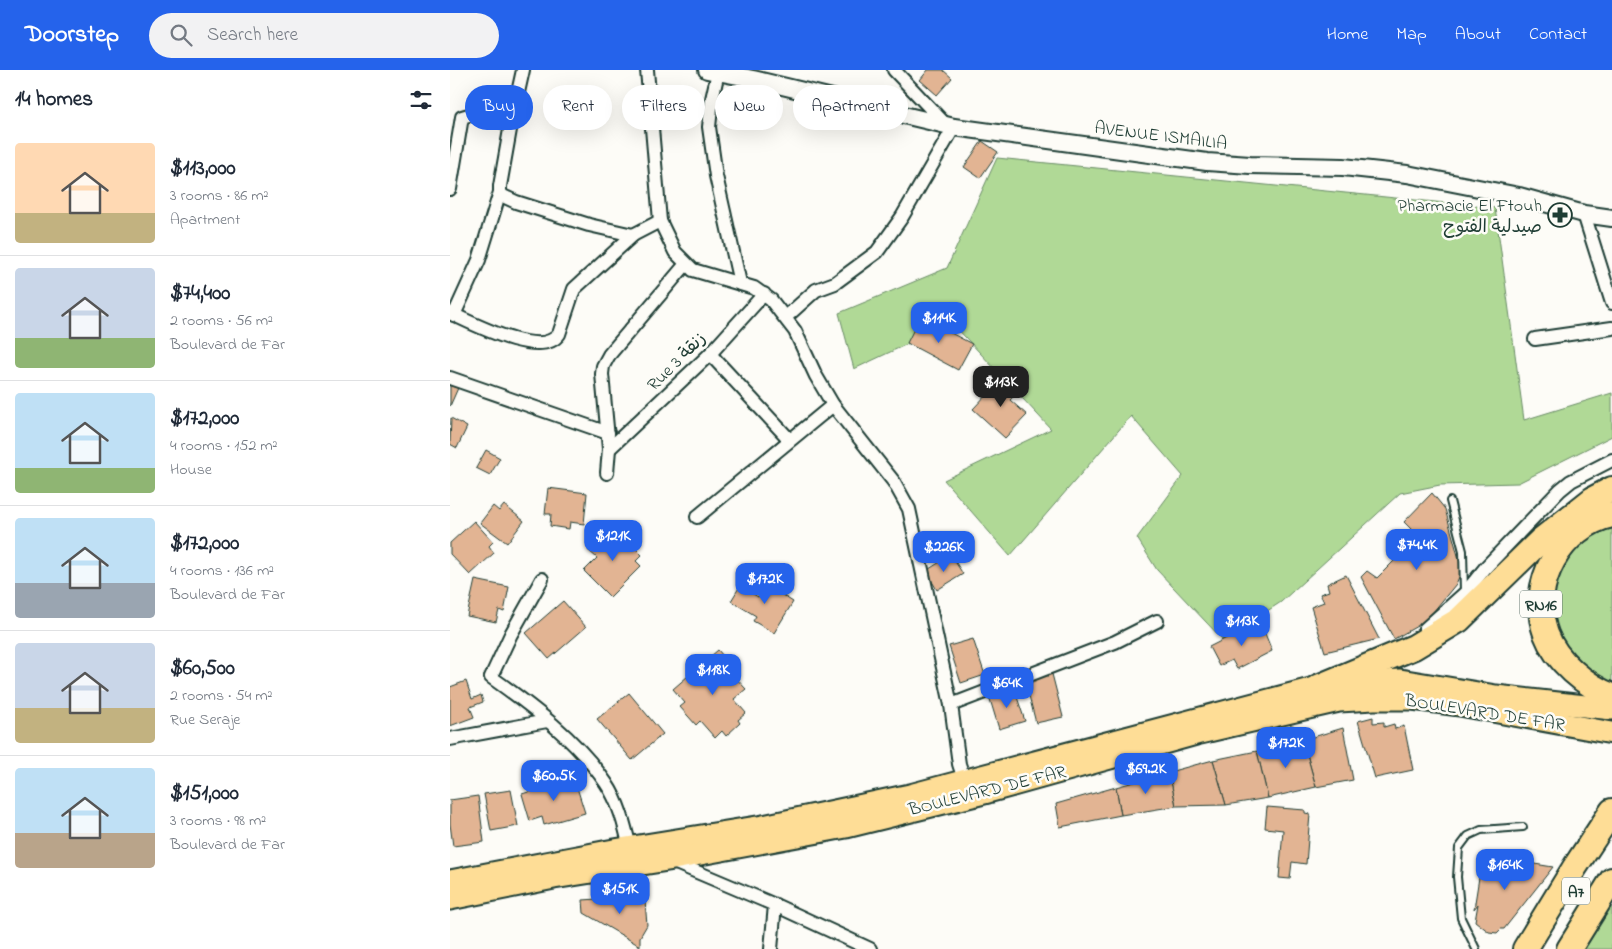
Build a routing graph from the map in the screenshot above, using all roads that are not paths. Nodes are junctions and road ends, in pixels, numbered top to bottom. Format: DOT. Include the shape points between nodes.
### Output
graph roads {
  1 [pos="523,70"];
  2 [pos="647,70"];
  3 [pos="894,70"];
  4 [pos="714,71"];
  5 [pos="756,74"];
  6 [pos="519,85"];
  7 [pos="465,116"];
  8 [pos="950,126"];
  9 [pos="509,130"];
  10 [pos="452,159"];
  11 [pos="450,188"];
  12 [pos="500,192"];
  13 [pos="1584,214"];
  14 [pos="1612,218"];
  15 [pos="660,221"];
  16 [pos="633,235"];
  17 [pos="686,264"];
  18 [pos="740,284"];
  19 [pos="764,294"];
  20 [pos="1612,303"];
  21 [pos="452,314"];
  22 [pos="786,317"];
  23 [pos="1612,328"];
  24 [pos="1535,339"];
  25 [pos="710,354"];
  26 [pos="450,378"];
  27 [pos="833,405"];
  28 [pos="608,433"];
  29 [pos="789,439"];
  30 [pos="609,450"];
  31 [pos="1612,460"];
  32 [pos="607,473"];
  33 [pos="1612,489"];
  34 [pos="1450,502"];
  35 [pos="1612,515"];
  36 [pos="697,517"];
  37 [pos="542,579"];
  38 [pos="1464,593"];
  39 [pos="1157,621"];
  40 [pos="1369,665"];
  41 [pos="1318,687"];
  42 [pos="1612,696"];
  43 [pos="951,705"];
  44 [pos="1612,709"];
  45 [pos="547,721"];
  46 [pos="1612,733"];
  47 [pos="450,739"];
  48 [pos="964,779"];
  49 [pos="1612,810"];
  50 [pos="1523,827"];
  51 [pos="1612,833"];
  52 [pos="630,848"];
  53 [pos="668,860"];
  54 [pos="1612,880"];
  55 [pos="450,881"];
  56 [pos="450,899"];
  57 [pos="775,905"];
  58 [pos="771,949"];
  59 [pos="870,949"];
  60 [pos="1476,949"];
  61 [pos="1525,949"];
  62 [pos="1540,949"];
  63 [pos="1569,949"];
  1 -- 6 [label="street"];
  2 -- 15 [label="street"];
  3 -- 8 [label="street"];
  4 -- 5 [label="street, AVENUE ISMAILIA"];
  4 -- 18 [label="street" via="709,126"];
  5 -- 8 [label="street, AVENUE ISMAILIA"];
  7 -- 10 [label="street" via="460,119"];
  8 -- 13 [label="street, AVENUE ISMAILIA" via="1207,162 1344,167 1407,174 1519,196"];
  8 -- 22 [label="street" via="902,217 877,252 840,280 816,290"];
  9 -- 12 [label="street"];
  10 -- 11 [label="street"];
  12 -- 16 [label="street" via="516,202"];
  12 -- 21 [label="street" via="479,260"];
  13 -- 14 [label="street, AVENUE ISMAILIA"];
  13 -- 20 [label="street"];
  15 -- 16 [label="street"];
  15 -- 17 [label="street" via="675,252"];
  16 -- 21 [label="street" via="574,290 554,340 542,342 510,338"];
  17 -- 18 [label="street" via="700,272"];
  17 -- 28 [label="street" via="606,360 602,374"];
  18 -- 19 [label="street"];
  19 -- 22 [label="street"];
  19 -- 25 [label="street, Rue 3 زنقة"];
  22 -- 27 [label="street" via="796,330"];
  23 -- 24 [label="street"];
  25 -- 29 [label="street"];
  25 -- 30 [label="street, Rue 3 زنقة"];
  26 -- 28 [label="street"];
  27 -- 29 [label="street"];
  27 -- 43 [label="street" via="894,482 909,509"];
  28 -- 30 [label="street"];
  29 -- 36 [label="street"];
  30 -- 32 [label="street"];
  31 -- 38 [label="street" via="1570,481"];
  33 -- 40 [label="highway" via="1593,499 1540,541 1459,620 1414,647"];
  34 -- 38 [label="lane" via="1463,551"];
  35 -- 42 [label="highway, RN16" via="1598,518 1573,533 1559,549 1549,567 1541,610 1546,635 1561,659 1580,676"];
  37 -- 45 [label="street" via="491,678"];
  38 -- 40 [label="street" via="1431,625"];
  39 -- 43 [label="street" via="1115,642"];
  40 -- 41 [label="highway"];
  41 -- 44 [label="highway, BOULEVARD DE FAR" via="1400,680 1496,696"];
  41 -- 48 [label="highway, BOULEVARD DE FAR"];
  43 -- 48 [label="street"];
  45 -- 47 [label="street"];
  45 -- 52 [label="street" via="582,754 607,784 620,811"];
  46 -- 53 [label="highway, BOULEVARD DE FAR" via="1450,704 1403,699 1339,701 1200,733 988,792 846,827"];
  48 -- 52 [label="highway, BOULEVARD DE FAR" via="910,795 763,826"];
  49 -- 61 [label="highway"];
  50 -- 60 [label="lane" via="1481,830 1468,836 1458,848 1461,918"];
  51 -- 62 [label="highway, A7"];
  52 -- 55 [label="highway, BOULEVARD DE FAR"];
  53 -- 56 [label="highway, BOULEVARD DE FAR"];
  53 -- 57 [label="street"];
  54 -- 63 [label="highway, A7"];
  57 -- 58 [label="street"];
  57 -- 59 [label="street"];
}
